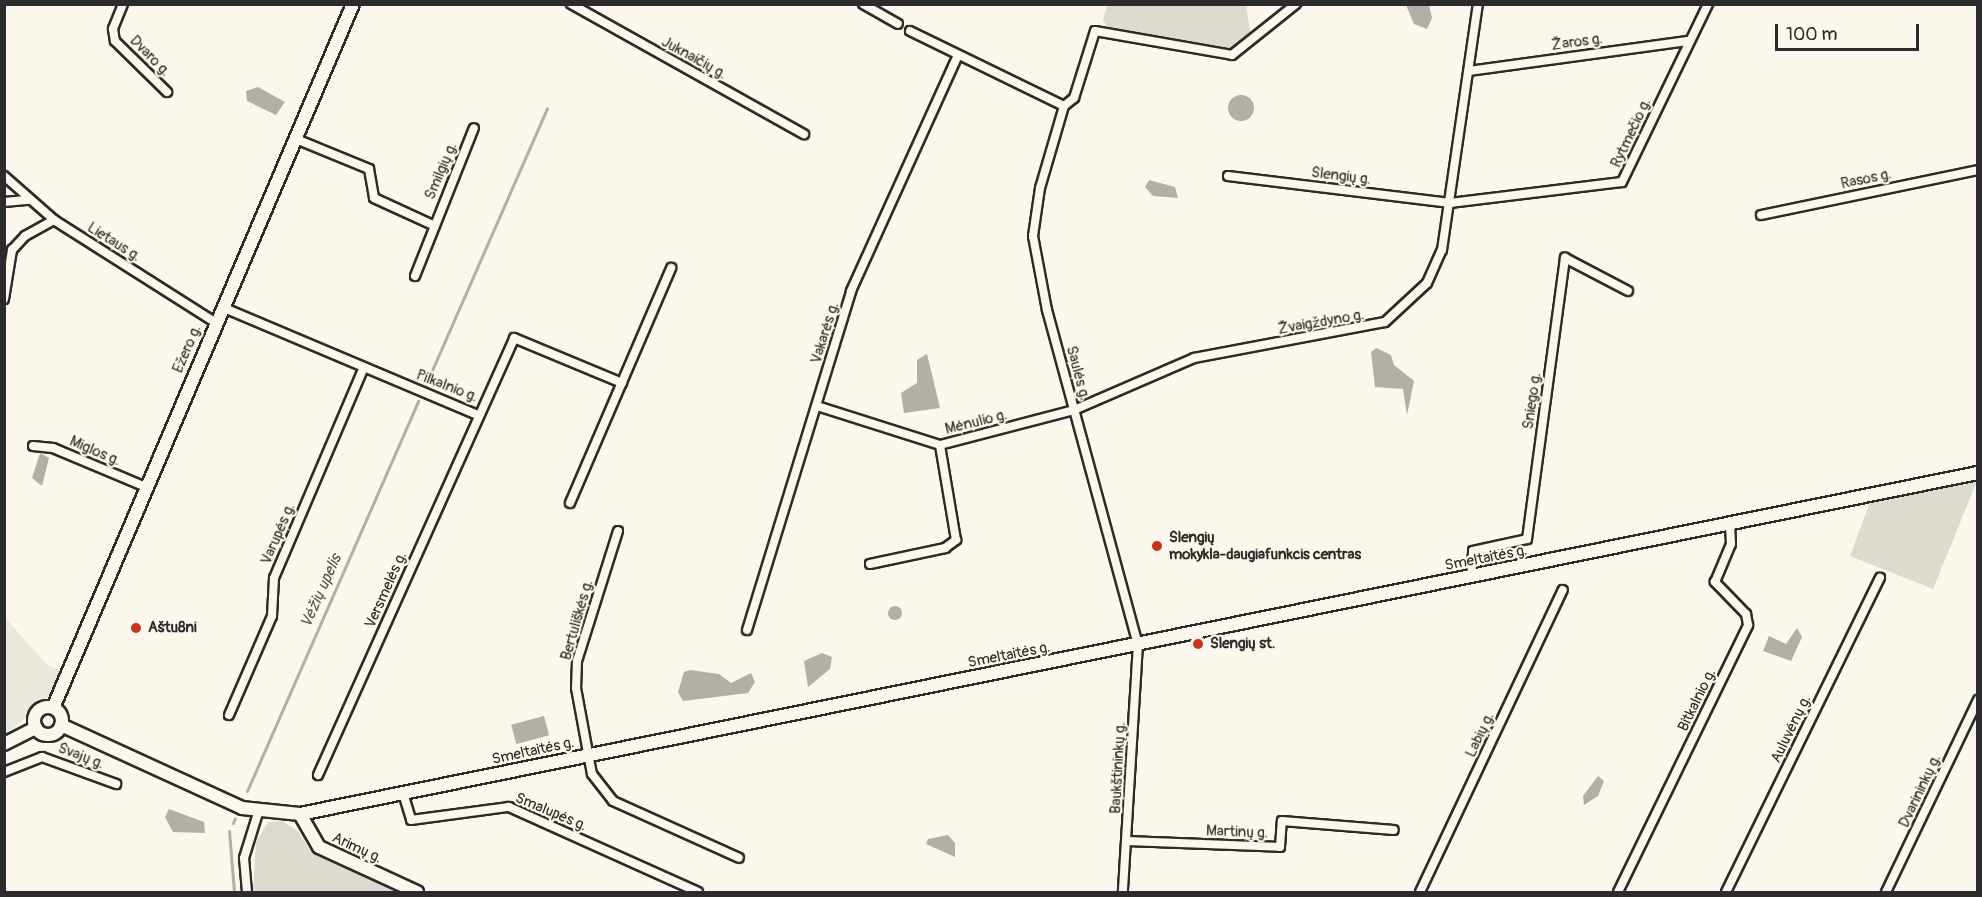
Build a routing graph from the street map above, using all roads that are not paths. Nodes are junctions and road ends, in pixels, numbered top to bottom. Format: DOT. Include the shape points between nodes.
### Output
graph roads {
  1 [pos="123,4"];
  2 [pos="353,4"];
  3 [pos="571,4"];
  4 [pos="863,4"];
  5 [pos="1296,4"];
  6 [pos="1478,4"];
  7 [pos="1708,4"];
  8 [pos="898,24"];
  9 [pos="910,31"];
  10 [pos="1689,41"];
  11 [pos="958,55"];
  12 [pos="1469,71"];
  13 [pos="167,92"];
  14 [pos="1064,106"];
  15 [pos="474,128"];
  16 [pos="804,134"];
  17 [pos="296,139"];
  18 [pos="1977,170"];
  19 [pos="4,176"];
  20 [pos="1228,176"];
  21 [pos="29,200"];
  22 [pos="4,202"];
  23 [pos="1450,203"];
  24 [pos="1761,215"];
  25 [pos="54,220"];
  26 [pos="433,225"];
  27 [pos="671,268"];
  28 [pos="415,276"];
  29 [pos="1628,291"];
  30 [pos="4,299"];
  31 [pos="222,307"];
  32 [pos="215,322"];
  33 [pos="363,367"];
  34 [pos="622,383"];
  35 [pos="817,406"];
  36 [pos="1074,411"];
  37 [pos="478,415"];
  38 [pos="940,445"];
  39 [pos="33,446"];
  40 [pos="1977,473"];
  41 [pos="146,488"];
  42 [pos="570,503"];
  43 [pos="1730,524"];
  44 [pos="618,531"];
  45 [pos="870,564"];
  46 [pos="1471,576"];
  47 [pos="1880,578"];
  48 [pos="1563,590"];
  49 [pos="747,630"];
  50 [pos="1138,644"];
  51 [pos="1977,700"];
  52 [pos="53,708"];
  53 [pos="229,715"];
  54 [pos="61,725"];
  55 [pos="36,728"];
  56 [pos="4,744"];
  57 [pos="586,755"];
  58 [pos="4,772"];
  59 [pos="318,775"];
  60 [pos="116,784"];
  61 [pos="403,793"];
  62 [pos="258,813"];
  63 [pos="300,814"];
  64 [pos="1394,830"];
  65 [pos="1127,841"];
  66 [pos="739,858"];
  67 [pos="247,892"];
  68 [pos="417,892"];
  69 [pos="698,892"];
  70 [pos="1123,892"];
  71 [pos="1420,892"];
  72 [pos="1618,892"];
  73 [pos="1726,892"];
  74 [pos="1886,892"];
  1 -- 13 [label="street, Dvaro g." via="113,29 115,41"];
  2 -- 17 [label="main road, Ežero g."];
  3 -- 16 [label="street, Juknaičių g."];
  4 -- 8 [label="street"];
  5 -- 14 [label="street, Saulės g." via="1232,55 1095,31 1074,98"];
  6 -- 12 [label="street, Žvaigždyno g."];
  7 -- 10 [label="street, Rytmečio g."];
  9 -- 11 [label="street"];
  10 -- 12 [label="street, Žaros g."];
  10 -- 23 [label="street, Rytmečio g." via="1622,182"];
  11 -- 14 [label="street"];
  11 -- 35 [label="street, Vakarės g." via="880,218"];
  12 -- 23 [label="street, Žvaigždyno g."];
  14 -- 36 [label="street, Saulės g." via="1040,188 1033,236"];
  15 -- 26 [label="street, Smilgių g."];
  17 -- 26 [label="street, Smilgių g." via="369,169 374,198"];
  17 -- 31 [label="main road, Ežero g."];
  18 -- 24 [label="street, Rasos g."];
  19 -- 21 [label="street, Lietaus g."];
  20 -- 23 [label="street, Slengių g."];
  21 -- 22 [label="street"];
  21 -- 25 [label="street, Lietaus g."];
  23 -- 36 [label="street, Žvaigždyno g." via="1442,249 1427,283 1385,322 1194,358"];
  25 -- 30 [label="street" via="25,236 12,250"];
  25 -- 32 [label="street, Lietaus g."];
  26 -- 28 [label="street, Smilgių g."];
  27 -- 34 [label="street"];
  29 -- 46 [label="street, Sniego g." via="1565,258 1527,539 1473,551"];
  31 -- 32 [label="main road, Ežero g."];
  31 -- 33 [label="street, Pilkalnio g."];
  32 -- 41 [label="main road, Ežero g."];
  33 -- 37 [label="street, Pilkalnio g."];
  33 -- 53 [label="street, Varupės g." via="274,578 272,616"];
  34 -- 37 [label="street, Pilkalnio g." via="514,338"];
  34 -- 42 [label="street"];
  35 -- 38 [label="street, Mėnulio g."];
  35 -- 49 [label="street, Vakarės g."];
  36 -- 38 [label="street, Mėnulio g."];
  36 -- 50 [label="street, Saulės g."];
  37 -- 59 [label="street, Versmelės g."];
  38 -- 45 [label="street" via="958,528 956,540 945,548"];
  39 -- 41 [label="street, Miglos g." via="53,448"];
  40 -- 43 [label="main road, Smeltaitės g."];
  41 -- 52 [label="main road, Ežero g."];
  43 -- 46 [label="main road, Smeltaitės g."];
  43 -- 72 [label="street, Bitkalnio g." via="1731,544 1715,582 1746,614 1748,625"];
  44 -- 57 [label="street, Bertuliškės g." via="577,661"];
  46 -- 50 [label="main road, Smeltaitės g."];
  47 -- 73 [label="street, Auluvėnų g."];
  48 -- 71 [label="street, Labių g."];
  50 -- 57 [label="main road, Smeltaitės g."];
  50 -- 65 [label="street, Baukštininkų g."];
  51 -- 74 [label="street, Dvarininkų g."];
  52 -- 54 [label="main road"];
  52 -- 55 [label="main road" via="39,710"];
  54 -- 55 [label="main road" via="49,734"];
  54 -- 62 [label="main road, Smeltaitės g."];
  55 -- 56 [label="main road"];
  57 -- 61 [label="main road, Smeltaitės g."];
  57 -- 66 [label="street" via="596,784 610,799"];
  58 -- 60 [label="street, Svajų g." via="42,757"];
  61 -- 63 [label="main road, Smeltaitės g."];
  61 -- 69 [label="street, Smalupės g." via="411,819 509,807"];
  62 -- 63 [label="main road, Smeltaitės g."];
  62 -- 67 [label="street" via="244,858"];
  63 -- 68 [label="main road, Arimų g." via="319,847"];
  64 -- 65 [label="street, Martinų g." via="1282,821 1280,847"];
  65 -- 70 [label="street, Baukštininkų g."];
}
